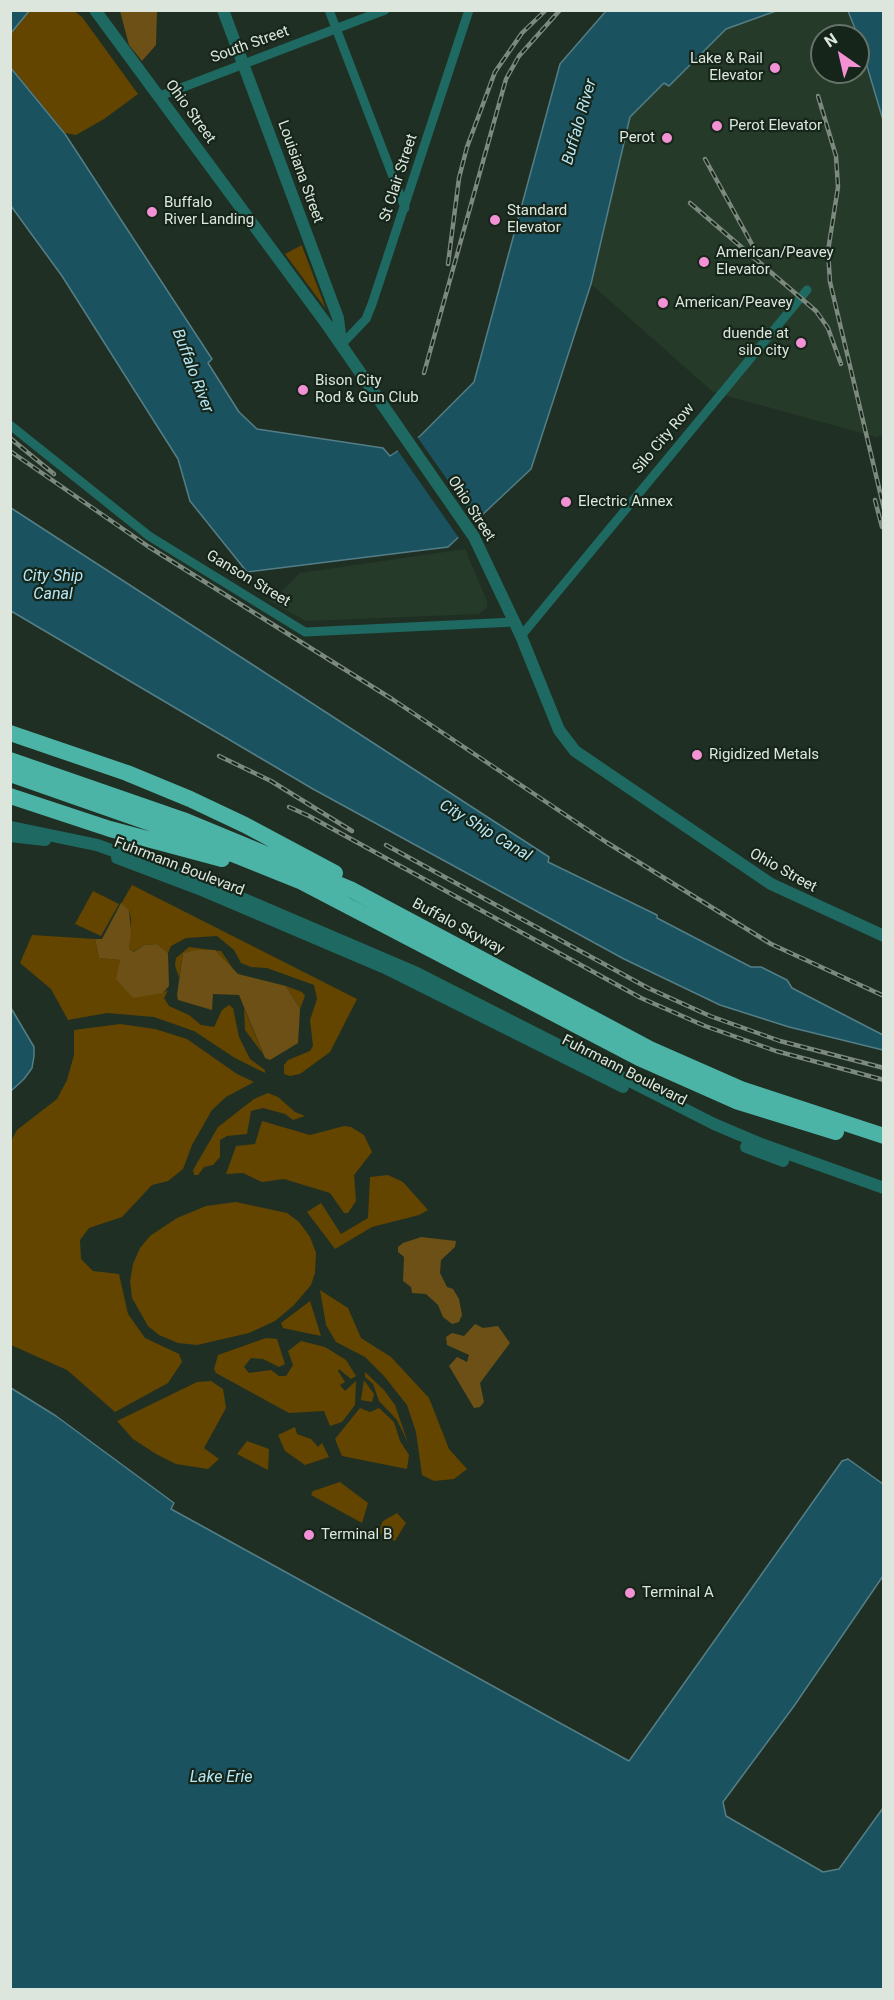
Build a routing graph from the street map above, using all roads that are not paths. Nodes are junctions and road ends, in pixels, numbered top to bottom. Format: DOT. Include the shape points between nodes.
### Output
graph roads {
  1 [pos="95,10"];
  2 [pos="223,10"];
  3 [pos="329,10"];
  4 [pos="386,10"];
  5 [pos="469,10"];
  6 [pos="336,29"];
  7 [pos="243,63"];
  8 [pos="159,96"];
  9 [pos="405,208"];
  10 [pos="807,290"];
  11 [pos="341,345"];
  12 [pos="10,425"];
  13 [pos="514,622"];
  14 [pos="521,636"];
  15 [pos="10,733"];
  16 [pos="10,760"];
  17 [pos="10,774"];
  18 [pos="10,796"];
  19 [pos="10,827"];
  20 [pos="10,836"];
  21 [pos="96,848"];
  22 [pos="300,881"];
  23 [pos="352,891"];
  24 [pos="884,936"];
  25 [pos="431,940"];
  26 [pos="884,1136"];
  27 [pos="884,1147"];
  28 [pos="857,1182"];
  29 [pos="884,1188"];
  30 [pos="884,1194"];
  1 -- 8 [label="street, Ohio Street"];
  2 -- 7 [label="street, Louisiana Street"];
  3 -- 6 [label="street"];
  4 -- 6 [label="street, South Street"];
  5 -- 9 [label="street, St Clair Street"];
  6 -- 7 [label="street, South Street"];
  6 -- 9 [label="street"];
  7 -- 8 [label="street, South Street"];
  7 -- 11 [label="street, Louisiana Street" via="338,318"];
  8 -- 11 [label="street, Ohio Street"];
  9 -- 11 [label="street, St Clair Street" via="366,319"];
  10 -- 14 [label="street, Silo City Row"];
  11 -- 13 [label="street, Ohio Street" via="474,537"];
  12 -- 13 [label="street, Ganson Street" via="149,537 304,632"];
  13 -- 14 [label="street, Ohio Street"];
  14 -- 24 [label="street, Ohio Street" via="559,730 575,751 771,884"];
  15 -- 23 [label="highway" via="127,773 245,825 341,877"];
  16 -- 23 [label="highway, Buffalo Skyway" via="183,820"];
  17 -- 22 [label="highway, Buffalo Skyway" via="193,838"];
  18 -- 22 [label="highway" via="110,830"];
  19 -- 21 [label="street, Fuhrmann Boulevard"];
  20 -- 21 [label="street, Fuhrmann Boulevard"];
  21 -- 28 [label="street, Fuhrmann Boulevard" via="387,964 762,1154"];
  22 -- 25 [label="highway, Buffalo Skyway"];
  23 -- 25 [label="highway, Buffalo Skyway"];
  25 -- 26 [label="highway, Buffalo Skyway" via="650,1049 741,1089"];
  25 -- 27 [label="highway, Buffalo Skyway" via="650,1063 736,1101"];
  28 -- 29 [label="street, Fuhrmann Boulevard"];
  28 -- 30 [label="street, Fuhrmann Boulevard"];
}
